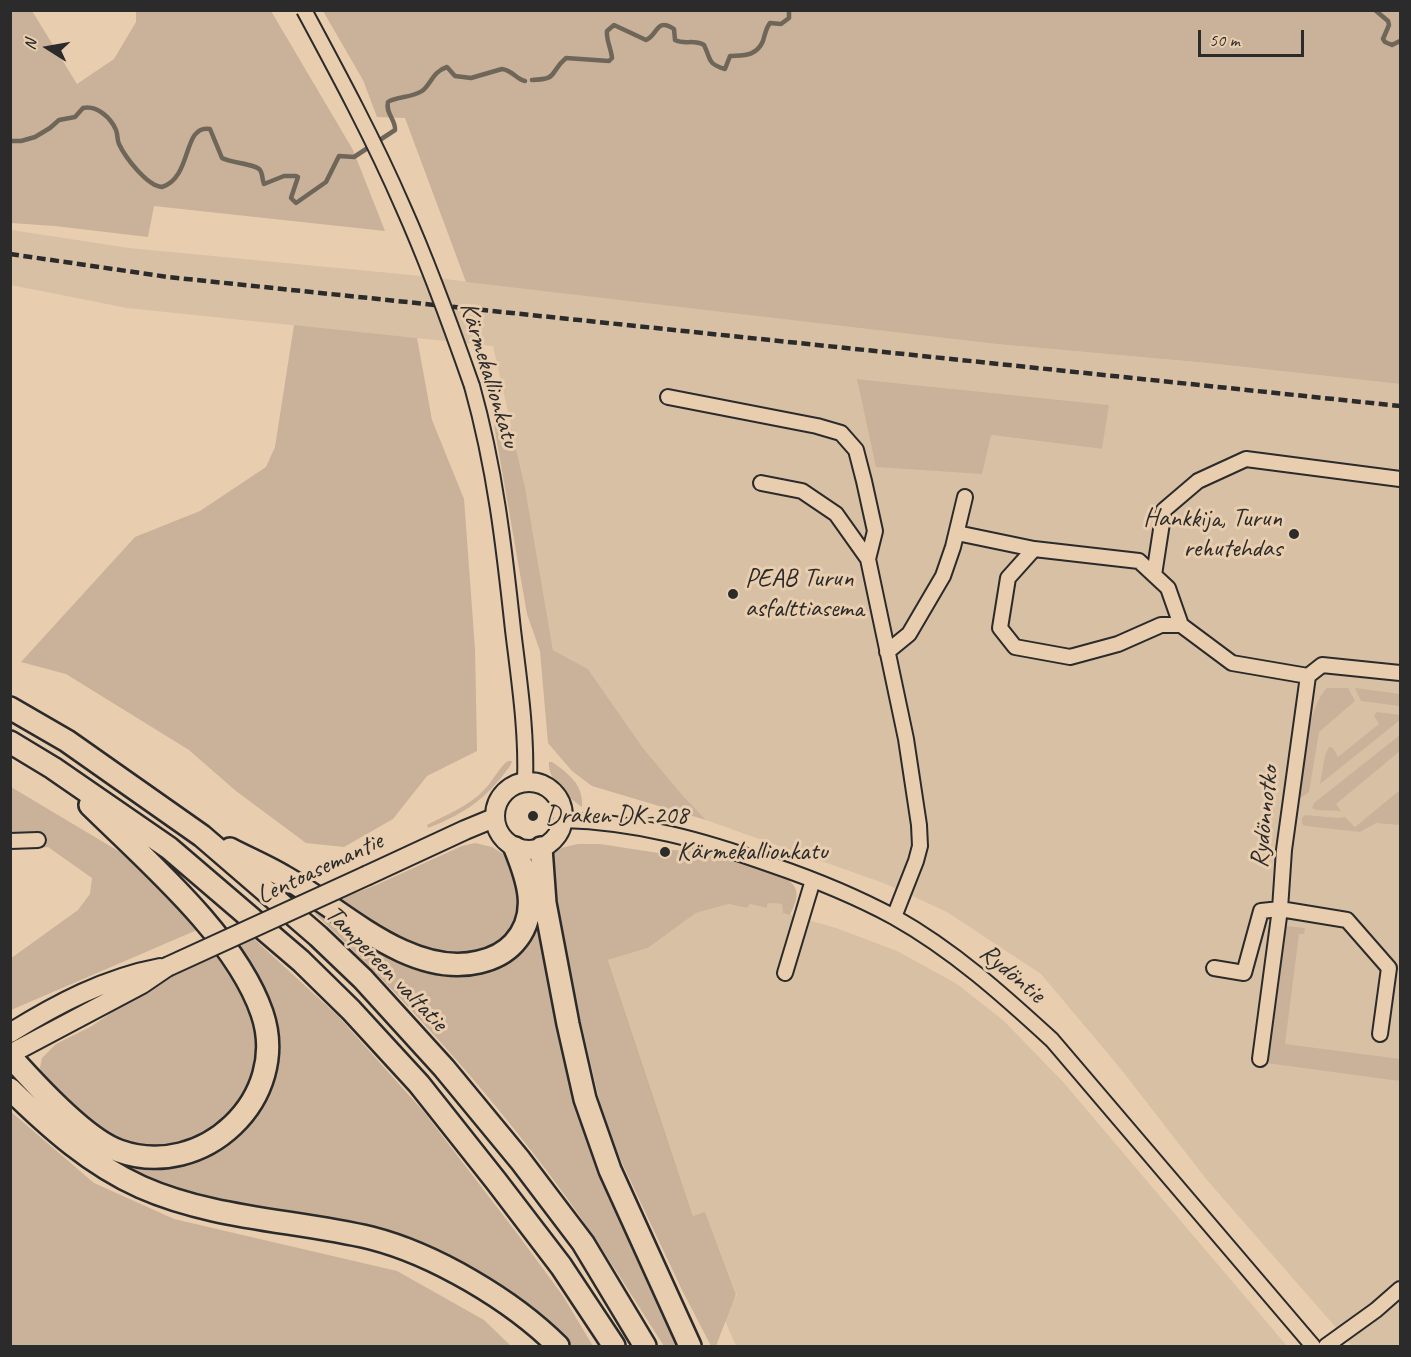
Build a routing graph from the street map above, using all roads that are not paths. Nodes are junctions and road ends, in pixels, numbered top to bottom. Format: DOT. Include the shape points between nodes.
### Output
graph roads {
  1 [pos="304,10"];
  2 [pos="668,397"];
  3 [pos="1401,479"];
  4 [pos="761,483"];
  5 [pos="965,497"];
  6 [pos="957,533"];
  7 [pos="1034,549"];
  8 [pos="868,559"];
  9 [pos="1154,575"];
  10 [pos="1181,626"];
  11 [pos="887,652"];
  12 [pos="1401,673"];
  13 [pos="1308,676"];
  14 [pos="10,708"];
  15 [pos="10,742"];
  16 [pos="53,768"];
  17 [pos="525,782"];
  18 [pos="494,818"];
  19 [pos="563,820"];
  20 [pos="202,836"];
  21 [pos="38,840"];
  22 [pos="10,841"];
  23 [pos="515,848"];
  24 [pos="541,848"];
  25 [pos="813,880"];
  26 [pos="1280,909"];
  27 [pos="894,917"];
  28 [pos="167,967"];
  29 [pos="1214,968"];
  30 [pos="785,973"];
  31 [pos="10,1033"];
  32 [pos="1380,1034"];
  33 [pos="10,1055"];
  34 [pos="1260,1059"];
  35 [pos="10,1089"];
  36 [pos="1401,1289"];
  37 [pos="558,1347"];
  38 [pos="614,1347"];
  39 [pos="645,1347"];
  40 [pos="690,1347"];
  41 [pos="1313,1347"];
  42 [pos="1326,1347"];
  1 -- 17 [label="street, Kärmekallionkatu, bridge" via="403,205 430,270 486,434 518,667"];
  2 -- 8 [label="street" via="841,433 856,450 875,531"];
  3 -- 9 [label="street" via="1246,459 1197,481 1164,510"];
  4 -- 8 [label="street" via="802,491 836,514"];
  5 -- 6 [label="street"];
  6 -- 7 [label="street"];
  6 -- 11 [label="street" via="943,576 926,607 909,634"];
  7 -- 9 [label="street" via="1139,561"];
  7 -- 10 [label="street" via="1008,578 1000,628 1015,647 1070,657 1118,644 1161,625"];
  8 -- 11 [label="street"];
  9 -- 10 [label="street" via="1168,588"];
  10 -- 13 [label="street" via="1232,663"];
  11 -- 27 [label="street" via="906,739 920,846"];
  12 -- 13 [label="street" via="1322,665"];
  13 -- 26 [label="street, Rydönnotko" via="1285,840"];
  14 -- 20 [label="highway, Tampereen valtatie" via="67,741"];
  15 -- 16 [label="highway, Tampereen valtatie"];
  16 -- 33 [label="highway" via="163,876 229,952 262,1015 266,1061 255,1095 231,1128 203,1148 162,1157 126,1153 108,1146 57,1105"];
  16 -- 38 [label="highway, Tampereen valtatie" via="169,848 279,941 351,1010 419,1084 503,1191 561,1266"];
  17 -- 18 [label="main road" via="505,791"];
  17 -- 19 [label="main road" via="552,790 561,805"];
  18 -- 23 [label="main road" via="502,839"];
  18 -- 28 [label="main road, Lentoasemantie, bridge"];
  19 -- 24 [label="main road" via="554,840"];
  19 -- 25 [label="street, Rydöntie" via="685,836"];
  20 -- 23 [label="highway" via="284,876 388,943 421,958 449,964 484,961 507,950 519,936 530,904 527,879"];
  20 -- 39 [label="highway, Tampereen valtatie" via="363,979 444,1068 583,1244"];
  21 -- 22 [label="street"];
  23 -- 24 [label="main road"];
  24 -- 40 [label="highway" via="545,903 585,1099 610,1170"];
  25 -- 27 [label="street, Rydöntie"];
  25 -- 30 [label="street"];
  26 -- 29 [label="street" via="1261,911 1244,973"];
  26 -- 32 [label="street" via="1347,920 1389,968"];
  26 -- 34 [label="street, Rydönnotko"];
  27 -- 41 [label="street, Rydöntie" via="970,969 1052,1040"];
  28 -- 31 [label="main road, Lentoasemantie" via="88,990"];
  28 -- 33 [label="main road, Lentoasemantie"];
  35 -- 37 [label="highway" via="87,1157 141,1187 218,1212 388,1244 496,1296"];
  36 -- 42 [label="street"];
}
